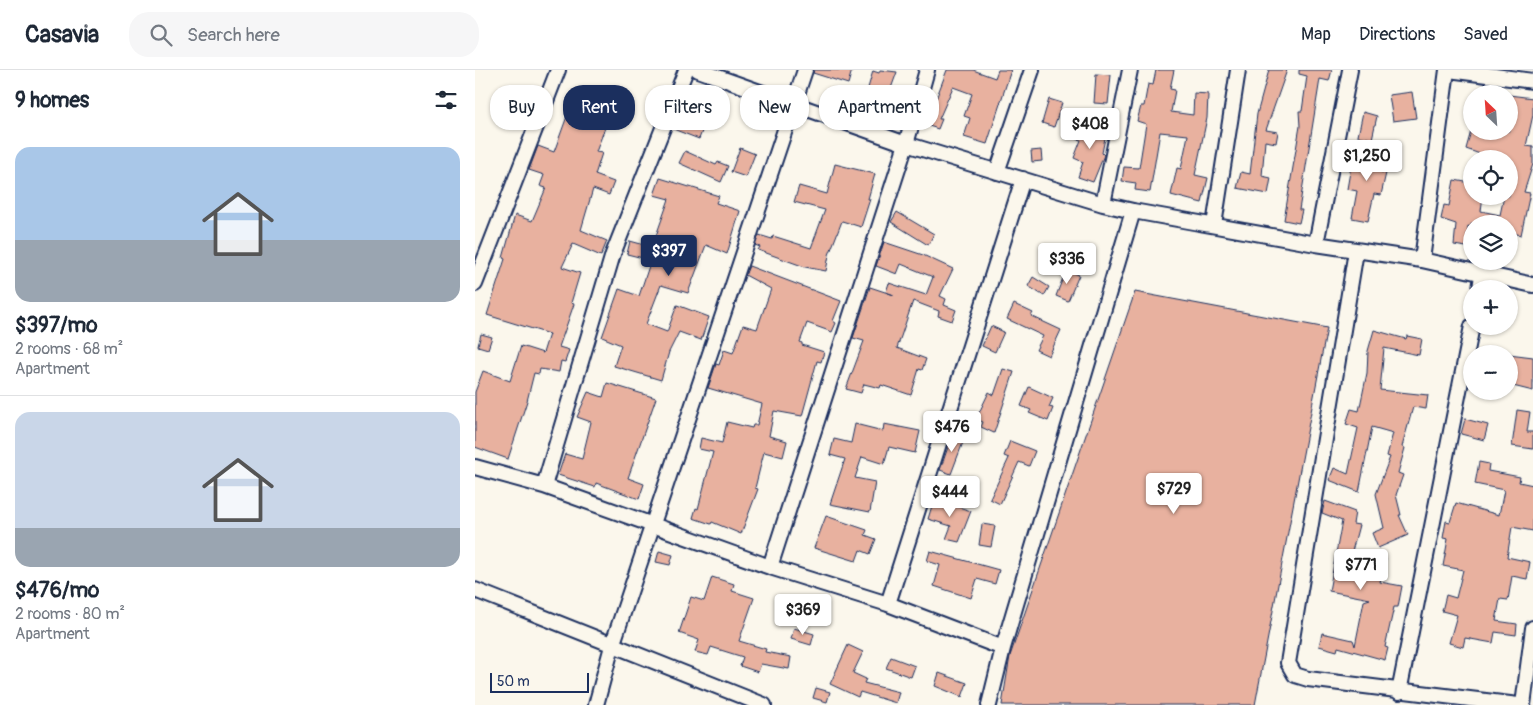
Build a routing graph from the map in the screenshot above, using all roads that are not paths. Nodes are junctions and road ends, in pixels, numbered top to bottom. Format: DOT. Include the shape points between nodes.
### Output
graph roads {
  1 [pos="558,70"];
  2 [pos="686,70"];
  3 [pos="698,70"];
  4 [pos="805,70"];
  5 [pos="927,70"];
  6 [pos="1032,70"];
  7 [pos="1130,70"];
  8 [pos="1238,70"];
  9 [pos="1350,70"];
  10 [pos="1448,70"];
  11 [pos="1533,81"];
  12 [pos="741,85"];
  13 [pos="801,85"];
  14 [pos="809,109"];
  15 [pos="786,130"];
  16 [pos="907,144"];
  17 [pos="997,172"];
  18 [pos="1023,179"];
  19 [pos="1103,204"];
  20 [pos="1133,211"];
  21 [pos="1214,225"];
  22 [pos="1316,244"];
  23 [pos="1356,251"];
  24 [pos="1422,260"];
  25 [pos="1476,280"];
  26 [pos="1533,281"];
  27 [pos="475,284"];
  28 [pos="1518,284"];
  29 [pos="1533,285"];
  30 [pos="1470,335"];
  31 [pos="475,467"];
  32 [pos="544,486"];
  33 [pos="652,525"];
  34 [pos="770,566"];
  35 [pos="475,590"];
  36 [pos="888,604"];
  37 [pos="1533,628"];
  38 [pos="612,646"];
  39 [pos="1003,648"];
  40 [pos="1399,692"];
  41 [pos="596,705"];
  42 [pos="765,705"];
  43 [pos="989,705"];
  44 [pos="1517,705"];
  45 [pos="1523,705"];
  1 -- 27 [label="street"];
  2 -- 32 [label="street" via="613,254"];
  3 -- 12 [label="street"];
  4 -- 13 [label="street"];
  5 -- 16 [label="street"];
  6 -- 17 [label="street"];
  7 -- 19 [label="street"];
  8 -- 21 [label="street"];
  9 -- 22 [label="street"];
  10 -- 11 [label="street"];
  10 -- 24 [label="street"];
  14 -- 16 [label="street"];
  15 -- 33 [label="street"];
  16 -- 17 [label="street"];
  16 -- 34 [label="street"];
  17 -- 18 [label="street"];
  18 -- 19 [label="street"];
  18 -- 36 [label="street"];
  19 -- 20 [label="street"];
  20 -- 21 [label="street"];
  20 -- 39 [label="street"];
  21 -- 22 [label="street"];
  22 -- 23 [label="street"];
  23 -- 24 [label="street"];
  23 -- 40 [label="street" via="1288,663 1295,675 1308,679"];
  24 -- 25 [label="street"];
  26 -- 29 [label="street"];
  28 -- 29 [label="street"];
  30 -- 40 [label="street"];
  31 -- 32 [label="street"];
  32 -- 33 [label="street"];
  33 -- 34 [label="street"];
  33 -- 38 [label="street"];
  34 -- 36 [label="street"];
  35 -- 38 [label="street"];
  36 -- 39 [label="street"];
  37 -- 45 [label="street"];
  38 -- 41 [label="street"];
  38 -- 42 [label="street"];
  39 -- 43 [label="street"];
  40 -- 44 [label="street"];
}
